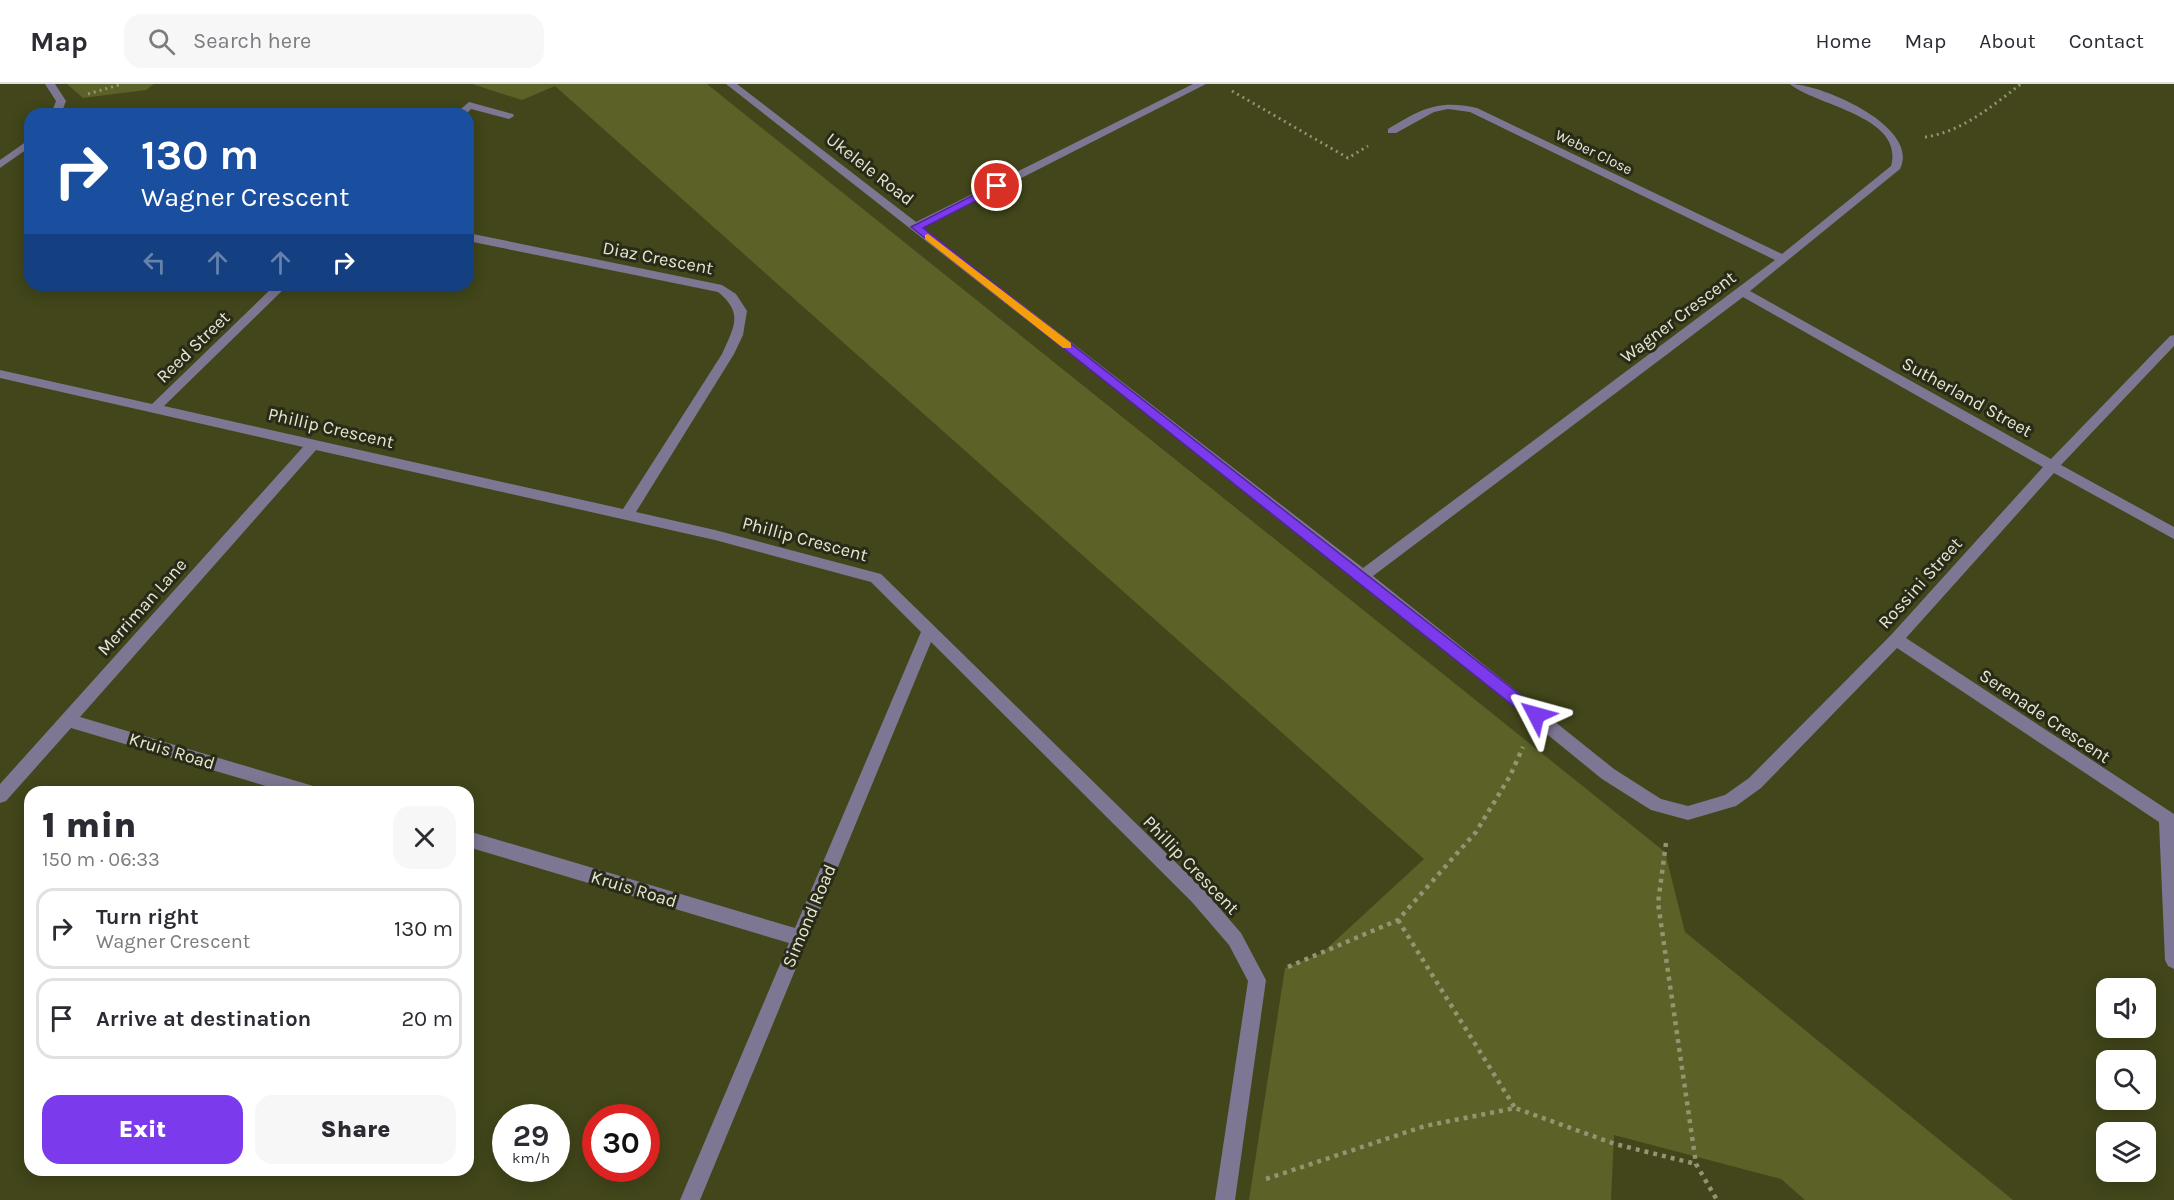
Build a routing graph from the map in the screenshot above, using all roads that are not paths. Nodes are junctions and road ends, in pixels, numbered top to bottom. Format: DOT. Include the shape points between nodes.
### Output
graph roads {
  1 [pos="50,84"];
  2 [pos="730,84"];
  3 [pos="1201,84"];
  4 [pos="1795,84"];
  5 [pos="58,108"];
  6 [pos="466,108"];
  7 [pos="509,116"];
  8 [pos="1392,131"];
  9 [pos="24,147"];
  10 [pos="0,165"];
  11 [pos="916,227"];
  12 [pos="474,238"];
  13 [pos="1783,259"];
  14 [pos="276,291"];
  15 [pos="1742,292"];
  16 [pos="2174,339"];
  17 [pos="0,374"];
  18 [pos="154,409"];
  19 [pos="313,444"];
  20 [pos="2053,465"];
  21 [pos="627,515"];
  22 [pos="2174,534"];
  23 [pos="1362,576"];
  24 [pos="928,632"];
  25 [pos="1896,639"];
  26 [pos="68,720"];
  27 [pos="290,786"];
  28 [pos="0,796"];
  29 [pos="1671,810"];
  30 [pos="2170,821"];
  31 [pos="474,841"];
  32 [pos="800,938"];
  33 [pos="2174,960"];
  34 [pos="1225,1196"];
  35 [pos="690,1200"];
  1 -- 5 [label="street" via="61,101"];
  2 -- 11 [label="street, Ukelele Road"];
  3 -- 11 [label="street"];
  4 -- 13 [label="street, Wagner Crescent" via="1863,115 1892,137 1899,153 1896,167"];
  6 -- 7 [label="street" via="469,105"];
  8 -- 13 [label="street, Weber Close" via="1437,106 1473,110"];
  9 -- 10 [label="street"];
  11 -- 23 [label="street, Ukelele Road"];
  12 -- 21 [label="street, Diaz Crescent" via="722,289 734,297 742,311 741,326 728,354"];
  13 -- 15 [label="street, Wagner Crescent"];
  14 -- 18 [label="street, Reed Street"];
  15 -- 20 [label="street, Sutherland Street"];
  15 -- 23 [label="street, Wagner Crescent"];
  16 -- 20 [label="street, Rossini Street"];
  17 -- 18 [label="street, Phillip Crescent"];
  18 -- 19 [label="street, Phillip Crescent"];
  19 -- 21 [label="street, Phillip Crescent"];
  19 -- 26 [label="street, Merriman Lane"];
  20 -- 22 [label="street, Sutherland Street"];
  20 -- 25 [label="street, Rossini Street"];
  21 -- 24 [label="street, Phillip Crescent" via="876,578"];
  23 -- 29 [label="street, Ukelele Road" via="1608,774"];
  24 -- 32 [label="street, Simond Road"];
  24 -- 34 [label="street, Phillip Crescent" via="1197,895 1234,939 1257,980"];
  25 -- 29 [label="street, Rossini Street" via="1755,783 1730,801 1701,811"];
  25 -- 30 [label="street, Serenade Crescent"];
  26 -- 27 [label="street, Kruis Road"];
  26 -- 28 [label="street, Merriman Lane"];
  30 -- 33 [label="street"];
  31 -- 32 [label="street, Kruis Road"];
  32 -- 35 [label="street, Simond Road"];
}
